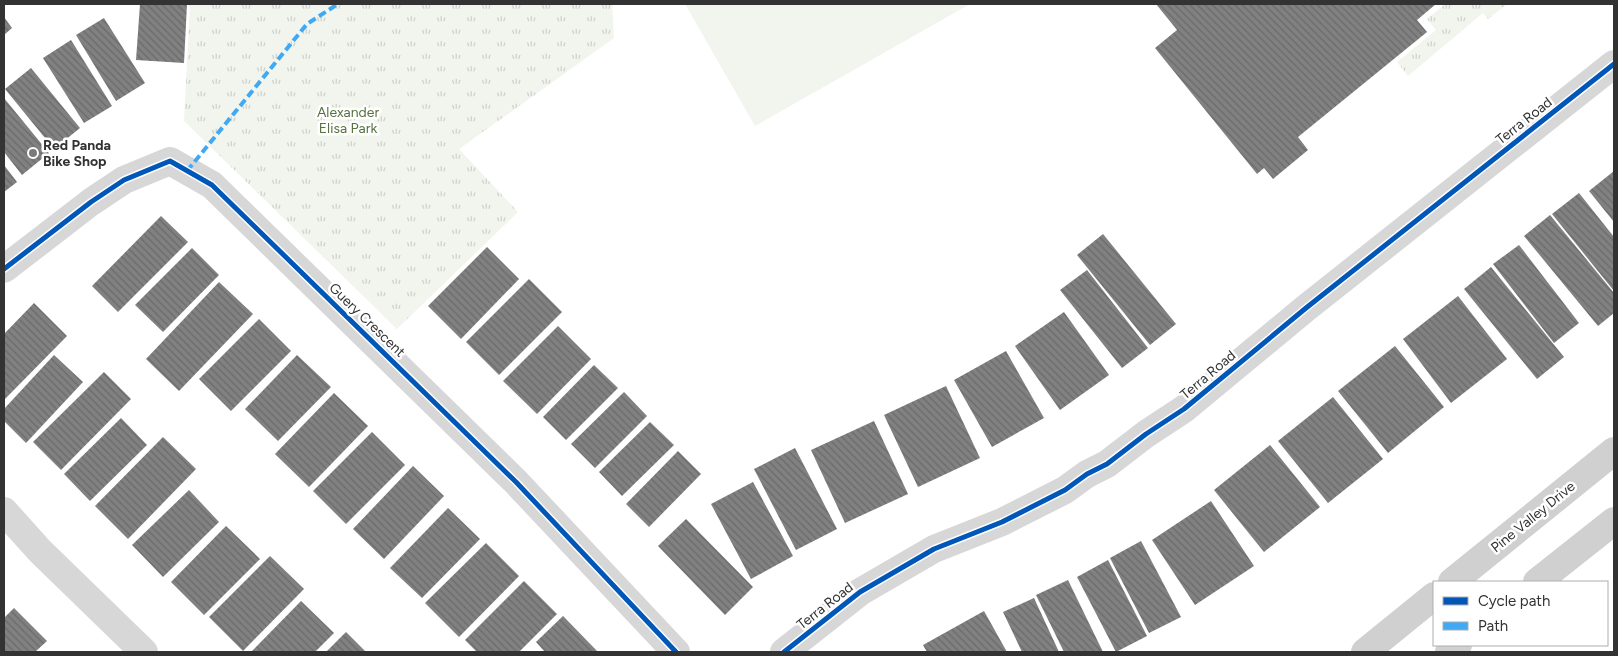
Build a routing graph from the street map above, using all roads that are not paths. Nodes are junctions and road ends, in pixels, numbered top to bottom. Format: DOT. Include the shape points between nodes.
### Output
graph roads {
  1 [pos="1614,64"];
  2 [pos="4,269"];
  3 [pos="1614,451"];
  4 [pos="4,511"];
  5 [pos="1614,521"];
  6 [pos="1453,581"];
  7 [pos="1538,581"];
  8 [pos="1433,597"];
  9 [pos="144,652"];
  10 [pos="676,652"];
  11 [pos="784,652"];
  12 [pos="1365,652"];
  1 -- 11 [label="street, Terra Road" via="1184,409 1107,464 1002,522 934,549 860,592"];
  2 -- 10 [label="street, Guery Crescent" via="124,180 170,161 212,185 516,482"];
  3 -- 6 [label="main road, Pine Valley Drive"];
  4 -- 9 [label="street" via="40,551"];
  5 -- 7 [label="main road"];
  8 -- 12 [label="main road"];
}
